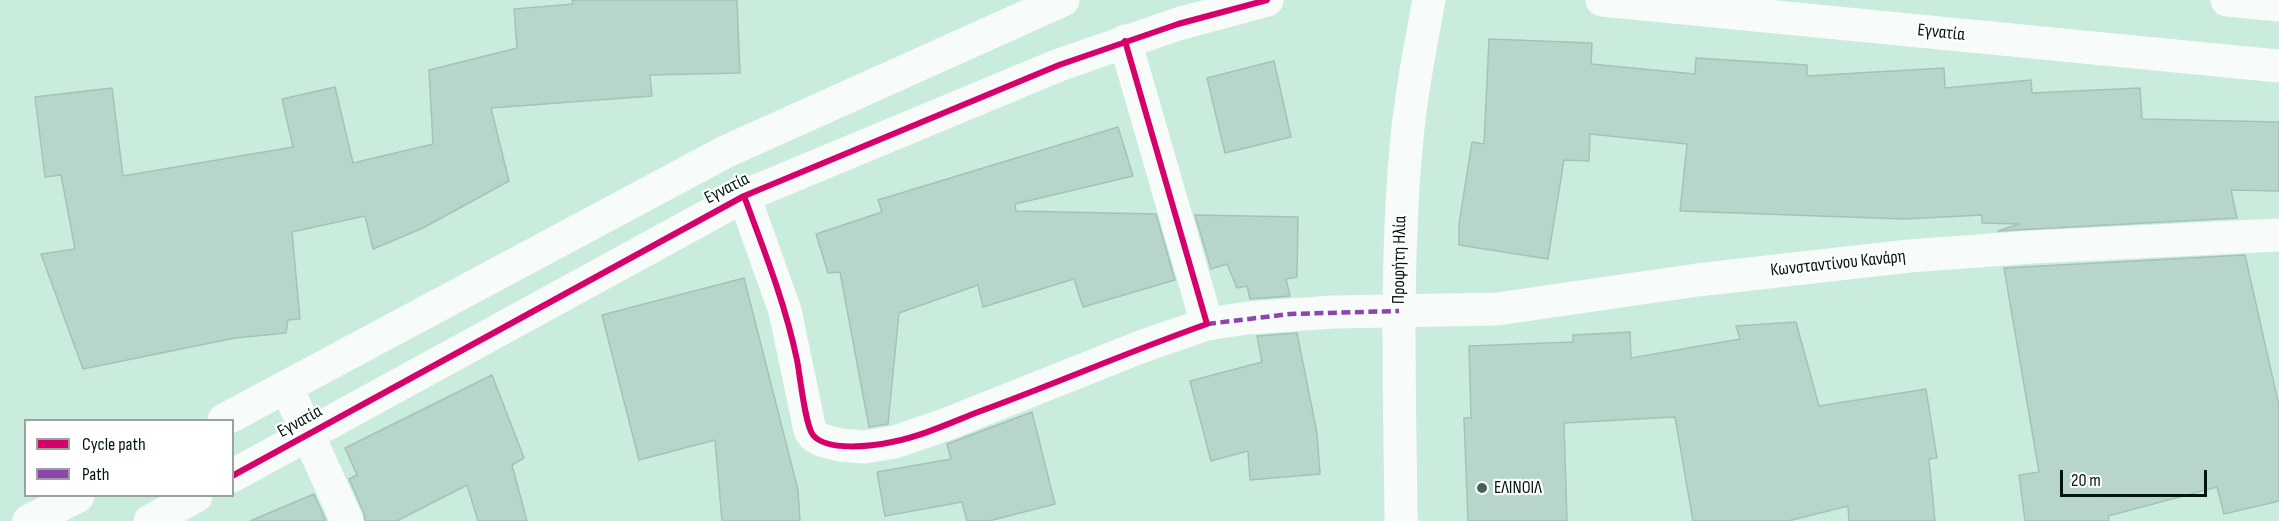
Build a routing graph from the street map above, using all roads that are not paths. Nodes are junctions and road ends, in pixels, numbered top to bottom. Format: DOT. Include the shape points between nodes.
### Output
graph roads {
  1 [pos="1064,0"];
  2 [pos="1267,0"];
  3 [pos="1429,0"];
  4 [pos="1602,0"];
  5 [pos="2233,0"];
  6 [pos="2279,5"];
  7 [pos="1125,41"];
  8 [pos="2279,66"];
  9 [pos="744,196"];
  10 [pos="2279,235"];
  11 [pos="1399,311"];
  12 [pos="1207,324"];
  13 [pos="287,388"];
  14 [pos="226,419"];
  15 [pos="308,434"];
  16 [pos="234,475"];
  17 [pos="74,497"];
  18 [pos="192,497"];
  19 [pos="28,521"];
  20 [pos="150,521"];
  21 [pos="347,521"];
  22 [pos="1401,521"];
  1 -- 13 [label="street, Εγνατία" via="725,152"];
  2 -- 7 [label="street, Εγνατία"];
  3 -- 11 [label="street, Προφήτη Ηλία" via="1406,145"];
  4 -- 8 [label="street, Εγνατία"];
  5 -- 6 [label="street"];
  7 -- 9 [label="street, Εγνατία" via="1020,80"];
  7 -- 12 [label="street"];
  9 -- 12 [label="street, Κωνσταντίνου Κανάρη" via="785,310 808,426 814,436 829,443 865,447 895,442"];
  9 -- 15 [label="street, Εγνατία"];
  10 -- 11 [label="street, Κωνσταντίνου Κανάρη" via="1909,256 1697,280 1497,309"];
  11 -- 12 [label="street, Κωνσταντίνου Κανάρη" via="1290,314"];
  11 -- 22 [label="street, Προφήτη Ηλία"];
  13 -- 14 [label="street, Εγνατία"];
  13 -- 15 [label="street"];
  15 -- 16 [label="street, Εγνατία"];
  15 -- 21 [label="street"];
  17 -- 19 [label="street"];
  18 -- 20 [label="street"];
}
